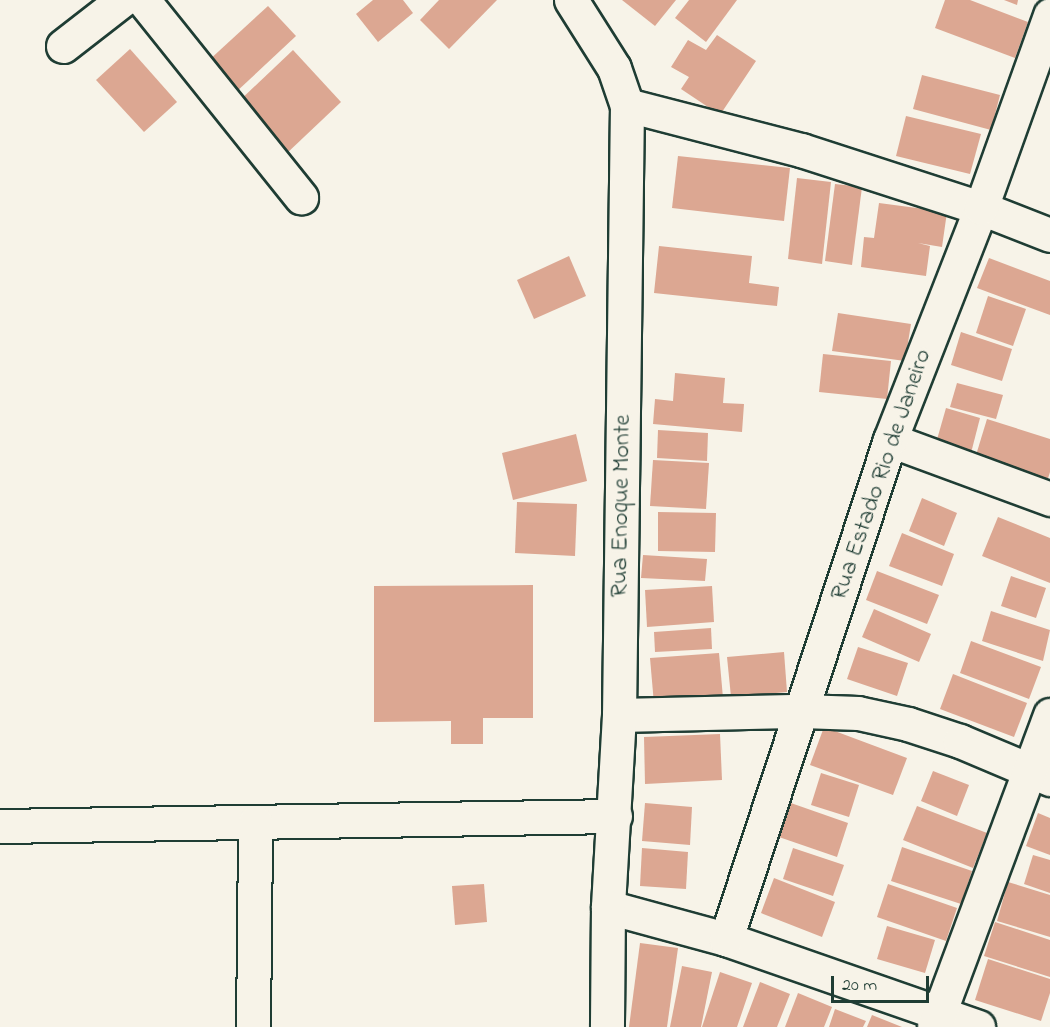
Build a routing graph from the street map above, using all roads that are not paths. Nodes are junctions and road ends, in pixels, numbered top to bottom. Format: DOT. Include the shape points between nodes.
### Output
graph roads {
  1 [pos="122,0"];
  2 [pos="143,0"];
  3 [pos="572,0"];
  4 [pos="1050,15"];
  5 [pos="63,46"];
  6 [pos="627,105"];
  7 [pos="301,198"];
  8 [pos="981,208"];
  9 [pos="1050,235"];
  10 [pos="890,440"];
  11 [pos="1050,499"];
  12 [pos="802,711"];
  13 [pos="619,715"];
  14 [pos="1050,715"];
  15 [pos="1040,775"];
  16 [pos="615,816"];
  17 [pos="255,822"];
  18 [pos="0,826"];
  19 [pos="608,907"];
  20 [pos="726,939"];
  21 [pos="936,1021"];
  22 [pos="253,1027"];
  23 [pos="607,1027"];
  24 [pos="978,1027"];
  1 -- 5 [label="street"];
  2 -- 7 [label="street"];
  3 -- 6 [label="street, Rua Enoque Monte" via="614,68"];
  4 -- 8 [label="street, Rua Estado Rio de Janeiro"];
  6 -- 8 [label="street" via="801,150"];
  6 -- 13 [label="street, Rua Enoque Monte"];
  8 -- 9 [label="street"];
  8 -- 10 [label="street, Rua Estado Rio de Janeiro"];
  10 -- 11 [label="street"];
  10 -- 12 [label="street, Rua Estado Rio de Janeiro"];
  12 -- 13 [label="street"];
  12 -- 15 [label="street" via="858,713 908,724"];
  12 -- 20 [label="street, Rua Estado Rio de Janeiro"];
  13 -- 16 [label="street, Rua Enoque Monte"];
  14 -- 15 [label="street"];
  15 -- 21 [label="street"];
  16 -- 17 [label="street"];
  16 -- 19 [label="street, Rua Enoque Monte"];
  17 -- 18 [label="street"];
  17 -- 22 [label="street"];
  19 -- 20 [label="street"];
  19 -- 23 [label="street, Rua Enoque Monte"];
  20 -- 21 [label="street"];
  21 -- 24 [label="street"];
}
